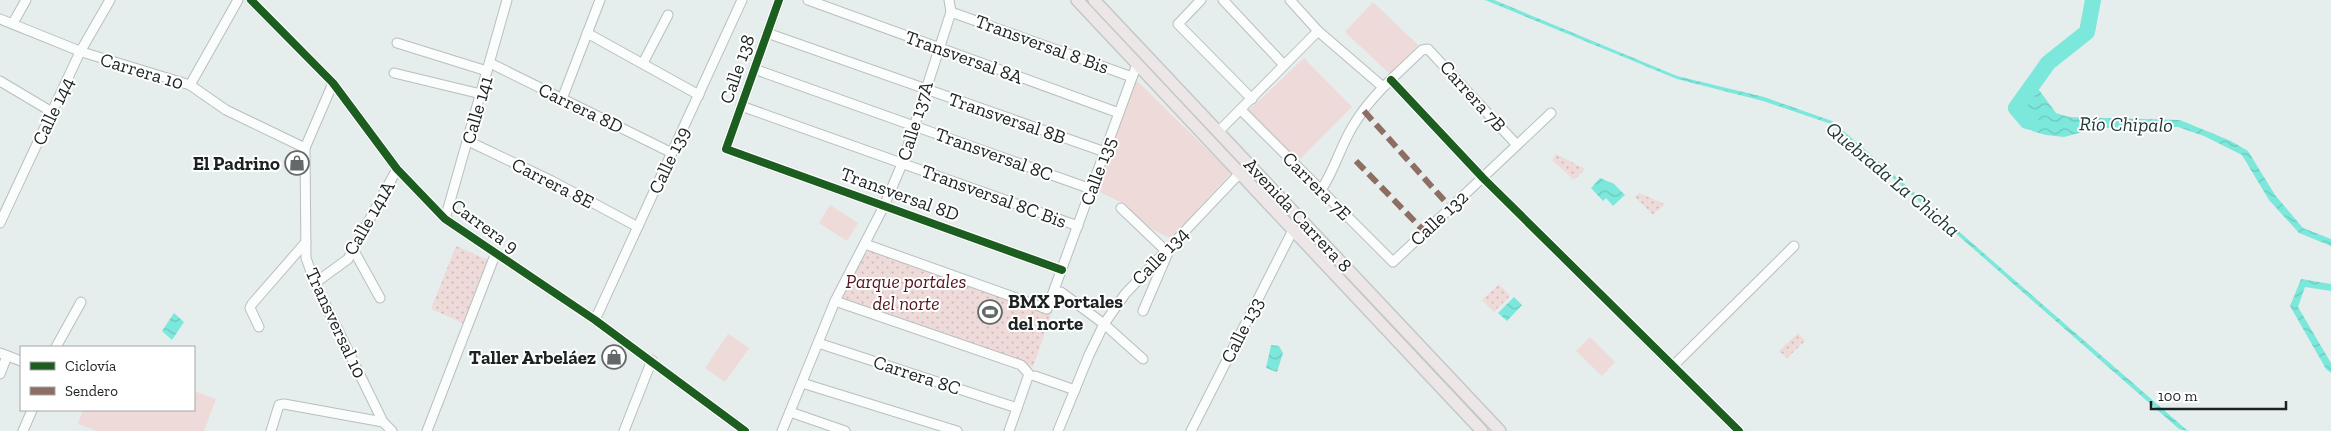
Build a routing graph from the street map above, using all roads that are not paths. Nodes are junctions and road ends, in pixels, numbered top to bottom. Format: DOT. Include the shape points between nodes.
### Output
graph roads {
  1 [pos="26,0"];
  2 [pos="110,0"];
  3 [pos="238,0"];
  4 [pos="251,0"];
  5 [pos="507,0"];
  6 [pos="600,0"];
  7 [pos="742,0"];
  8 [pos="779,0"];
  9 [pos="808,0"];
  10 [pos="950,0"];
  11 [pos="1077,0"];
  12 [pos="1094,0"];
  13 [pos="1201,0"];
  14 [pos="1223,0"];
  15 [pos="1290,0"];
  16 [pos="951,12"];
  17 [pos="668,15"];
  18 [pos="1,21"];
  19 [pos="13,23"];
  20 [pos="1318,30"];
  21 [pos="587,33"];
  22 [pos="767,33"];
  23 [pos="397,43"];
  24 [pos="938,48"];
  25 [pos="80,52"];
  26 [pos="643,64"];
  27 [pos="1137,64"];
  28 [pos="1284,64"];
  29 [pos="488,67"];
  30 [pos="754,69"];
  31 [pos="394,73"];
  32 [pos="1132,77"];
  33 [pos="1391,80"];
  34 [pos="0,81"];
  35 [pos="333,83"];
  36 [pos="190,85"];
  37 [pos="1383,87"];
  38 [pos="925,89"];
  39 [pos="481,94"];
  40 [pos="698,95"];
  41 [pos="562,99"];
  42 [pos="1252,99"];
  43 [pos="741,106"];
  44 [pos="1241,110"];
  45 [pos="52,112"];
  46 [pos="1119,113"];
  47 [pos="1552,113"];
  48 [pos="914,126"];
  49 [pos="1219,131"];
  50 [pos="468,141"];
  51 [pos="1517,145"];
  52 [pos="305,148"];
  53 [pos="726,149"];
  54 [pos="1105,152"];
  55 [pos="672,153"];
  56 [pos="902,164"];
  57 [pos="397,169"];
  58 [pos="1240,173"];
  59 [pos="1483,178"];
  60 [pos="1091,189"];
  61 [pos="1321,190"];
  62 [pos="884,206"];
  63 [pos="1121,208"];
  64 [pos="445,219"];
  65 [pos="0,223"];
  66 [pos="1078,226"];
  67 [pos="638,227"];
  68 [pos="1293,230"];
  69 [pos="306,242"];
  70 [pos="865,244"];
  71 [pos="1172,244"];
  72 [pos="1794,246"];
  73 [pos="353,249"];
  74 [pos="1165,250"];
  75 [pos="495,255"];
  76 [pos="1393,262"];
  77 [pos="1062,270"];
  78 [pos="314,282"];
  79 [pos="1061,292"];
  80 [pos="380,298"];
  81 [pos="835,300"];
  82 [pos="82,302"];
  83 [pos="1143,311"];
  84 [pos="596,320"];
  85 [pos="1104,324"];
  86 [pos="259,327"];
  87 [pos="818,343"];
  88 [pos="57,346"];
  89 [pos="4,354"];
  90 [pos="1143,359"];
  91 [pos="652,360"];
  92 [pos="20,361"];
  93 [pos="1674,365"];
  94 [pos="0,374"];
  95 [pos="1035,376"];
  96 [pos="802,383"];
  97 [pos="1075,390"];
  98 [pos="1017,408"];
  99 [pos="32,411"];
  100 [pos="790,412"];
  101 [pos="384,422"];
  102 [pos="23,431"];
  103 [pos="271,431"];
  104 [pos="392,431"];
  105 [pos="427,431"];
  106 [pos="624,431"];
  107 [pos="745,431"];
  108 [pos="782,431"];
  109 [pos="845,431"];
  110 [pos="958,431"];
  111 [pos="1009,431"];
  112 [pos="1058,431"];
  113 [pos="1191,431"];
  114 [pos="1482,431"];
  115 [pos="1500,431"];
  116 [pos="1739,431"];
  1 -- 19 [label="street"];
  2 -- 25 [label="street, Calle 144"];
  3 -- 36 [label="street"];
  4 -- 35 [label="street, Carrera 9"];
  5 -- 29 [label="street, Calle 141"];
  6 -- 21 [label="street"];
  7 -- 40 [label="street, Calle 139"];
  8 -- 22 [label="street, Calle 138"];
  9 -- 24 [label="street, Transversal 8A"];
  10 -- 16 [label="street, Calle 137A"];
  11 -- 27 [label="main road, Avenida Carrera 8"];
  12 -- 49 [label="main road, Avenida Carrera 8"];
  13 -- 42 [label="street" via="1178,24"];
  14 -- 28 [label="street"];
  15 -- 20 [label="street"];
  16 -- 24 [label="street, Calle 137A"];
  16 -- 32 [label="street, Transversal 8 Bis"];
  17 -- 26 [label="street"];
  18 -- 19 [label="street, Carrera 10"];
  19 -- 25 [label="street, Carrera 10"];
  20 -- 28 [label="street"];
  20 -- 37 [label="street"];
  21 -- 26 [label="street"];
  21 -- 41 [label="street"];
  22 -- 30 [label="street, Calle 138"];
  22 -- 38 [label="street, Transversal 8B"];
  23 -- 29 [label="street, Carrera 8D"];
  24 -- 38 [label="street, Calle 137A"];
  24 -- 46 [label="street, Transversal 8A"];
  25 -- 36 [label="street, Carrera 10"];
  25 -- 45 [label="street, Calle 144"];
  26 -- 40 [label="street"];
  27 -- 32 [label="street, Calle 135"];
  27 -- 58 [label="main road, Avenida Carrera 8"];
  28 -- 42 [label="street"];
  29 -- 39 [label="street, Calle 141"];
  29 -- 41 [label="street, Carrera 8D"];
  30 -- 43 [label="street, Calle 138"];
  30 -- 48 [label="street, Transversal 8C"];
  31 -- 39 [label="street"];
  32 -- 46 [label="street, Calle 135"];
  33 -- 37 [label="street"];
  33 -- 51 [label="street, Carrera 7B" via="1422,50 1428,49"];
  33 -- 59 [label="street"];
  34 -- 45 [label="street"];
  35 -- 52 [label="street"];
  35 -- 57 [label="street, Carrera 9"];
  36 -- 52 [label="street, Carrera 10" via="226,110"];
  37 -- 61 [label="street" via="1356,120"];
  38 -- 48 [label="street, Calle 137A"];
  38 -- 54 [label="street, Transversal 8B"];
  39 -- 50 [label="street, Calle 141"];
  40 -- 55 [label="street, Calle 139"];
  41 -- 55 [label="street, Carrera 8D"];
  42 -- 44 [label="street"];
  43 -- 53 [label="street, Calle 138"];
  43 -- 56 [label="street, Transversal 8C Bis"];
  44 -- 49 [label="street"];
  44 -- 61 [label="street, Carrera 7E"];
  45 -- 65 [label="street, Calle 144"];
  46 -- 54 [label="street, Calle 135"];
  47 -- 51 [label="street, Calle 132"];
  48 -- 56 [label="street, Calle 137A"];
  48 -- 60 [label="street, Transversal 8C"];
  49 -- 115 [label="main road, Avenida Carrera 8"];
  50 -- 64 [label="street, Calle 141"];
  50 -- 67 [label="street, Carrera 8E"];
  51 -- 59 [label="street, Calle 132"];
  52 -- 69 [label="street, Transversal 10"];
  53 -- 62 [label="street, Transversal 8D"];
  54 -- 60 [label="street, Calle 135"];
  55 -- 67 [label="street, Calle 139"];
  56 -- 62 [label="street, Calle 137A"];
  56 -- 66 [label="street, Transversal 8C Bis"];
  57 -- 64 [label="street, Carrera 9"];
  57 -- 73 [label="street, Calle 141A"];
  58 -- 68 [label="main road, Avenida Carrera 8"];
  58 -- 71 [label="street, Calle 134"];
  59 -- 76 [label="street, Calle 132"];
  59 -- 93 [label="street"];
  60 -- 66 [label="street, Calle 135"];
  61 -- 76 [label="street, Carrera 7E"];
  62 -- 70 [label="street, Calle 137A"];
  62 -- 77 [label="street, Transversal 8D"];
  63 -- 74 [label="street"];
  64 -- 75 [label="street, Carrera 9"];
  66 -- 77 [label="street, Calle 135"];
  67 -- 84 [label="street, Calle 139"];
  68 -- 113 [label="street, Calle 133"];
  68 -- 114 [label="main road, Avenida Carrera 8"];
  69 -- 78 [label="street, Transversal 10" via="306,258"];
  69 -- 86 [label="street" via="252,304 250,308"];
  70 -- 77 [label="street, Calle 135" via="1047,309"];
  70 -- 81 [label="street, Calle 137A"];
  71 -- 74 [label="street, Calle 134"];
  71 -- 83 [label="street"];
  72 -- 93 [label="street"];
  73 -- 78 [label="street, Calle 141A" via="339,267"];
  73 -- 80 [label="street"];
  74 -- 85 [label="street, Calle 134" via="1125,294"];
  75 -- 84 [label="street, Carrera 9"];
  75 -- 105 [label="street"];
  78 -- 101 [label="street, Transversal 10"];
  79 -- 85 [label="street"];
  81 -- 87 [label="street, Calle 137A"];
  81 -- 98 [label="street" via="1022,365 1029,374"];
  82 -- 88 [label="street"];
  84 -- 91 [label="street, Carrera 9"];
  85 -- 90 [label="street"];
  85 -- 97 [label="street, Calle 134"];
  87 -- 96 [label="street, Calle 137A"];
  87 -- 98 [label="street, Carrera 8C"];
  89 -- 92 [label="street"];
  89 -- 94 [label="street"];
  91 -- 106 [label="street"];
  91 -- 107 [label="street, Carrera 9"];
  93 -- 116 [label="street"];
  95 -- 97 [label="street"];
  96 -- 100 [label="street, Calle 137A"];
  96 -- 110 [label="street"];
  97 -- 112 [label="street, Calle 134"];
  98 -- 111 [label="street"];
  99 -- 102 [label="street"];
  100 -- 108 [label="street, Calle 137A"];
  100 -- 109 [label="street"];
  101 -- 103 [label="street" via="284,404 276,410"];
  101 -- 104 [label="street, Transversal 10"];
}
